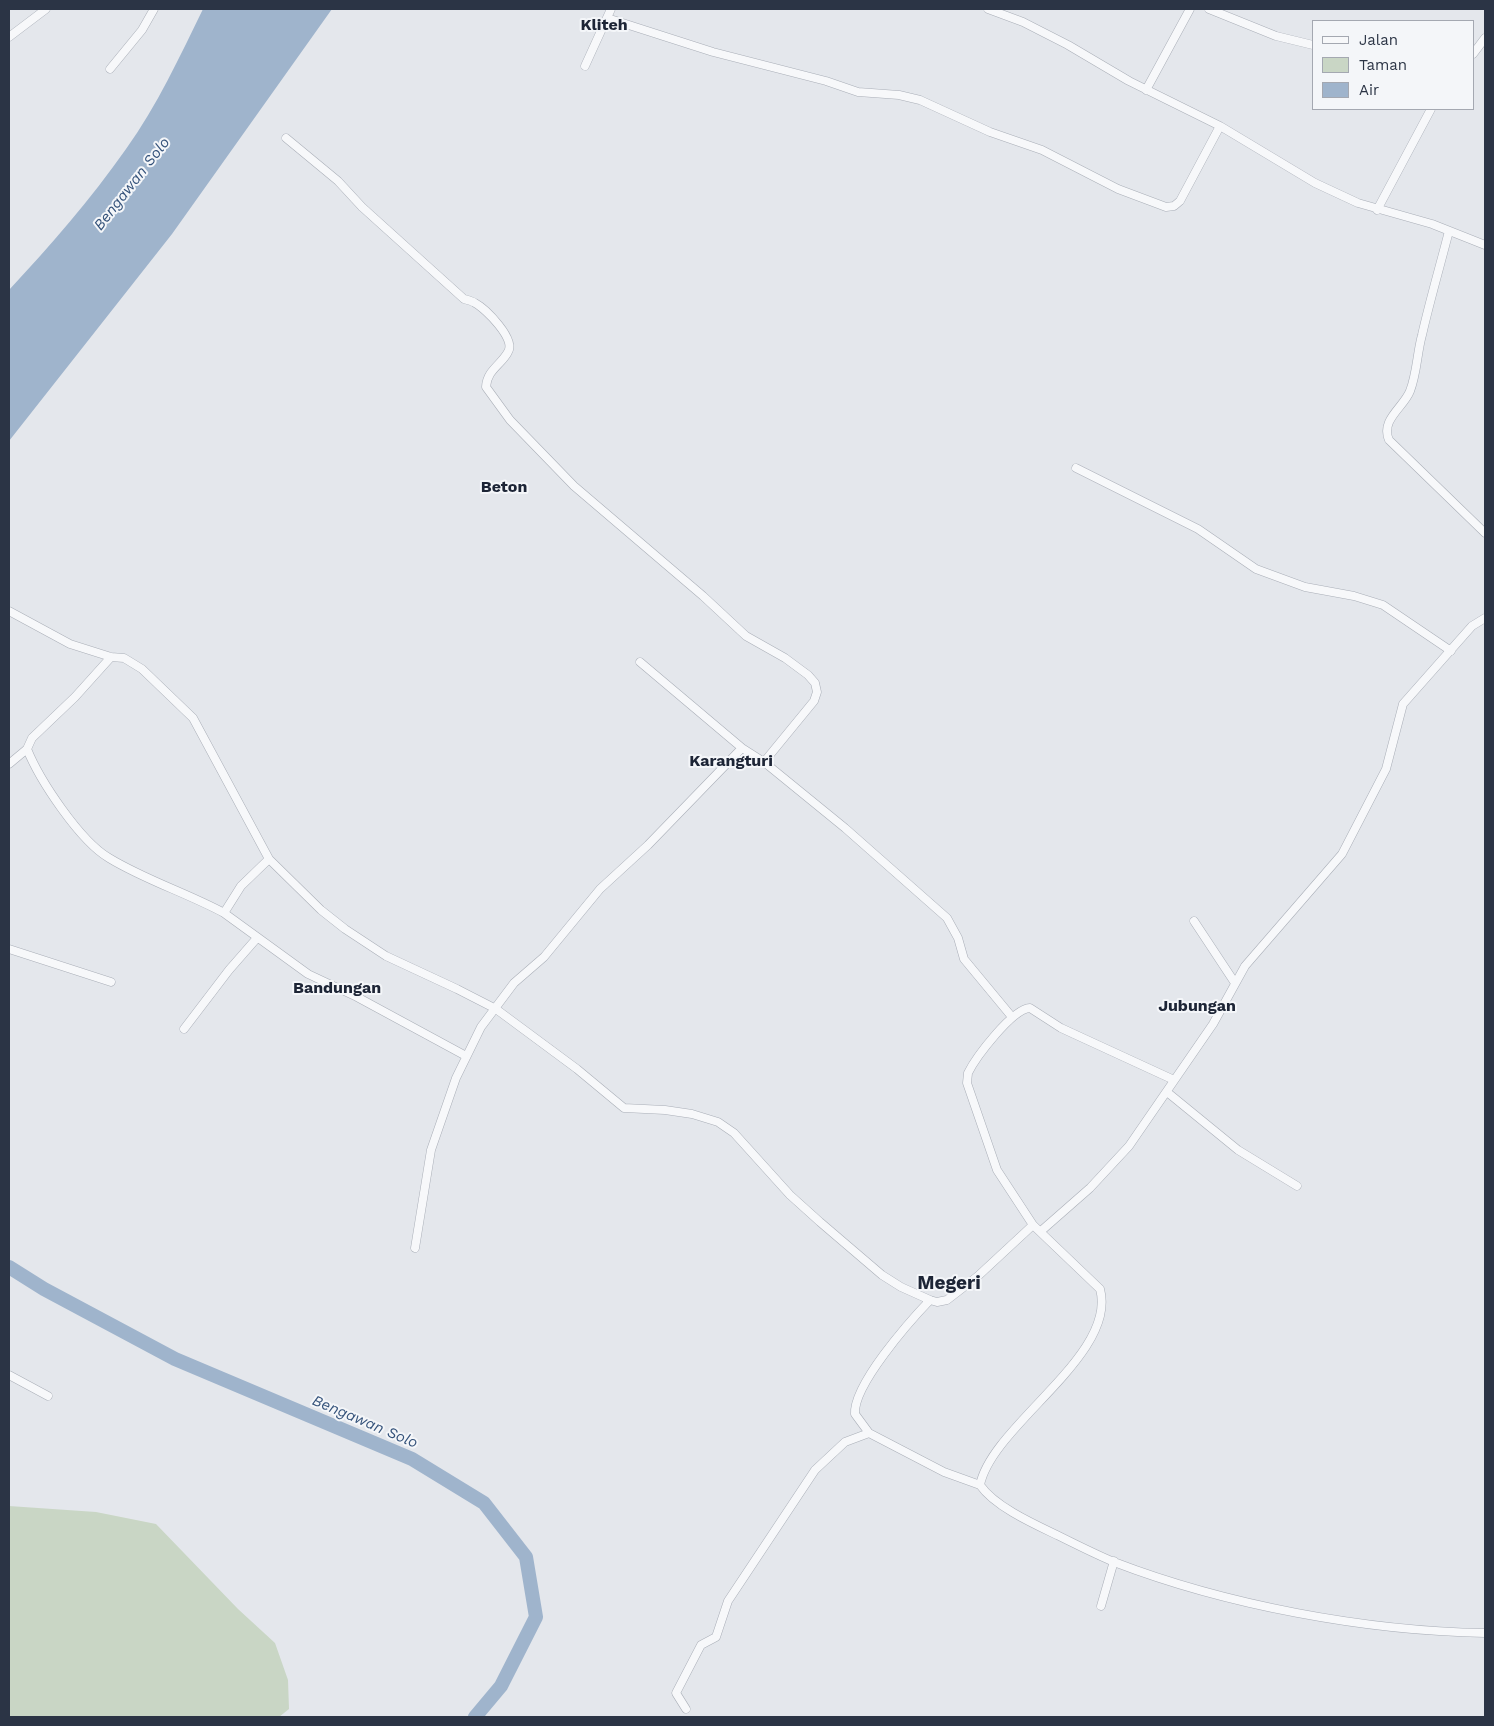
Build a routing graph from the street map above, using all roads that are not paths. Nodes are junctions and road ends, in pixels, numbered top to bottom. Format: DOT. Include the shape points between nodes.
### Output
graph roads {
  1 [pos="46,9"];
  2 [pos="154,9"];
  3 [pos="611,9"];
  4 [pos="988,9"];
  5 [pos="1190,9"];
  6 [pos="1209,9"];
  7 [pos="607,18"];
  8 [pos="9,37"];
  9 [pos="1485,38"];
  10 [pos="1312,45"];
  11 [pos="1474,53"];
  12 [pos="585,66"];
  13 [pos="110,69"];
  14 [pos="1146,90"];
  15 [pos="1430,110"];
  16 [pos="1220,126"];
  17 [pos="286,138"];
  18 [pos="1377,210"];
  19 [pos="1449,231"];
  20 [pos="1485,245"];
  21 [pos="1076,468"];
  22 [pos="1485,534"];
  23 [pos="9,611"];
  24 [pos="1485,618"];
  25 [pos="1451,651"];
  26 [pos="111,657"];
  27 [pos="640,662"];
  28 [pos="742,748"];
  29 [pos="27,749"];
  30 [pos="764,762"];
  31 [pos="9,764"];
  32 [pos="269,859"];
  33 [pos="224,913"];
  34 [pos="1194,922"];
  35 [pos="257,938"];
  36 [pos="9,949"];
  37 [pos="111,982"];
  38 [pos="1235,983"];
  39 [pos="496,1010"];
  40 [pos="1012,1017"];
  41 [pos="184,1029"];
  42 [pos="466,1056"];
  43 [pos="1174,1080"];
  44 [pos="1167,1092"];
  45 [pos="1297,1186"];
  46 [pos="1033,1225"];
  47 [pos="1041,1231"];
  48 [pos="415,1248"];
  49 [pos="930,1300"];
  50 [pos="9,1375"];
  51 [pos="48,1396"];
  52 [pos="869,1433"];
  53 [pos="980,1485"];
  54 [pos="1114,1562"];
  55 [pos="1101,1606"];
  56 [pos="1485,1633"];
  57 [pos="686,1709"];
  1 -- 8 [label="street"];
  2 -- 13 [label="street" via="142,30"];
  3 -- 7 [label="street"];
  4 -- 14 [label="street" via="1023,22 1068,45"];
  5 -- 14 [label="street"];
  6 -- 10 [label="street" via="1276,36"];
  7 -- 12 [label="street"];
  7 -- 16 [label="street" via="713,52 826,80 858,92 920,100 990,132 1042,150 1118,189 1166,207 1180,201"];
  9 -- 11 [label="street"];
  14 -- 16 [label="street"];
  15 -- 18 [label="street"];
  16 -- 18 [label="street" via="1315,183"];
  17 -- 30 [label="street" via="338,181 362,207 464,299 474,302 497,324 510,347 490,373 486,387 510,420 549,461 735,627 786,658 815,683 814,701"];
  18 -- 19 [label="street"];
  19 -- 20 [label="street"];
  19 -- 22 [label="street" via="1421,336 1411,388 1406,401 1391,417 1386,434"];
  21 -- 25 [label="street" via="1198,529 1256,569 1304,587 1383,605"];
  23 -- 26 [label="street" via="70,644"];
  24 -- 25 [label="street" via="1472,626"];
  25 -- 38 [label="street" via="1404,704 1391,756 1349,845 1245,966"];
  26 -- 29 [label="street" via="32,738"];
  26 -- 32 [label="street" via="132,661 193,718"];
  27 -- 28 [label="street"];
  28 -- 30 [label="street"];
  28 -- 39 [label="street" via="648,845 600,889 544,957 514,983"];
  29 -- 31 [label="street"];
  29 -- 33 [label="street" via="46,786 98,850 134,871"];
  30 -- 40 [label="street" via="947,918 958,938 964,959"];
  32 -- 33 [label="street" via="241,886"];
  32 -- 39 [label="street" via="345,929 386,956"];
  33 -- 35 [label="street"];
  34 -- 38 [label="street"];
  35 -- 41 [label="street"];
  35 -- 42 [label="street" via="308,974"];
  36 -- 37 [label="street"];
  38 -- 43 [label="street" via="1213,1024"];
  39 -- 42 [label="street" via="481,1027"];
  39 -- 49 [label="street" via="624,1108 692,1114 718,1122 734,1133 790,1195 845,1244 882,1275"];
  40 -- 43 [label="street" via="1024,1008 1034,1010 1062,1028"];
  40 -- 46 [label="street" via="972,1065 967,1083 997,1170"];
  42 -- 48 [label="street" via="431,1150"];
  43 -- 44 [label="street"];
  44 -- 45 [label="street" via="1238,1150"];
  44 -- 47 [label="street" via="1129,1146 1090,1188"];
  46 -- 47 [label="street"];
  46 -- 49 [label="street" via="947,1300"];
  47 -- 53 [label="street" via="1100,1289 1103,1301 1101,1316 1095,1331 1065,1374 989,1463"];
  49 -- 52 [label="street" via="894,1341 861,1392 855,1414"];
  50 -- 51 [label="street"];
  52 -- 53 [label="street" via="944,1472"];
  52 -- 57 [label="street" via="845,1442 815,1470 728,1601 718,1634 701,1645 676,1692"];
  53 -- 54 [label="street" via="991,1497 1032,1524"];
  54 -- 55 [label="street"];
  54 -- 56 [label="street" via="1246,1602 1394,1627"];
}
